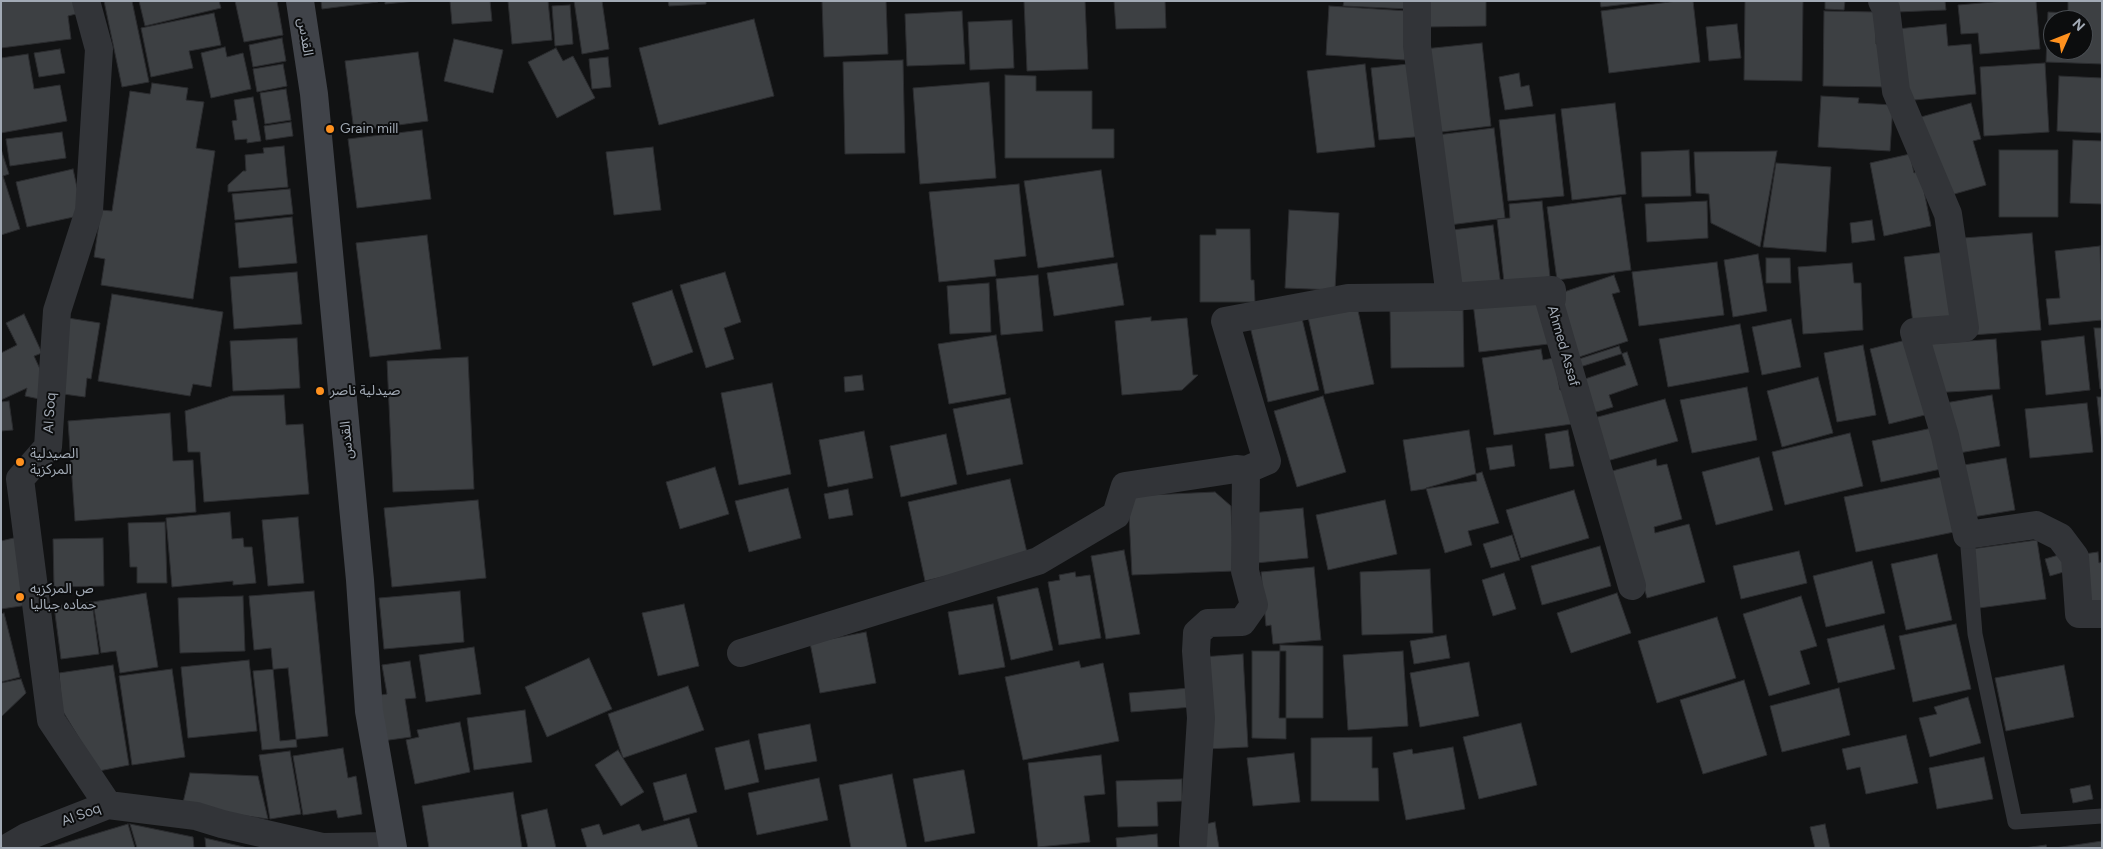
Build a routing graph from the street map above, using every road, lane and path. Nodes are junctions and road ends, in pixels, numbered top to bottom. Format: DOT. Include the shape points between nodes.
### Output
graph roads {
  1 [pos="86,1"];
  2 [pos="300,1"];
  3 [pos="1417,1"];
  4 [pos="1882,1"];
  5 [pos="1450,297"];
  6 [pos="1246,470"];
  7 [pos="11,480"];
  8 [pos="1967,535"];
  9 [pos="1632,586"];
  10 [pos="2102,614"];
  11 [pos="741,653"];
  12 [pos="108,805"];
  13 [pos="2102,816"];
  14 [pos="17,842"];
  15 [pos="1193,843"];
  16 [pos="393,847"];
  1 -- 7 [label="street, Al Soq" via="99,49 89,211 57,311 48,447"];
  2 -- 16 [label="main road, القدس" via="315,104 360,580 369,711"];
  3 -- 5 [label="street" via="1417,46"];
  4 -- 8 [label="street" via="1886,9 1896,91 1948,214 1965,328 1914,332 1945,436"];
  5 -- 6 [label="street" via="1348,298 1225,320 1267,461"];
  5 -- 9 [label="street, Ahmed Assaf" via="1552,290 1552,299 1549,300"];
  6 -- 11 [label="street" via="1125,486 1116,515 1038,561"];
  6 -- 15 [label="street" via="1245,571 1254,605 1242,622 1208,623 1197,633 1201,718"];
  7 -- 12 [label="street, Al Soq" via="51,720"];
  8 -- 10 [label="street" via="2036,525 2060,537 2075,557 2079,614"];
  8 -- 13 [label="lane" via="1975,634 2015,822"];
  12 -- 14 [label="street, Al Soq"];
  12 -- 16 [label="street" via="196,816 322,847"];
}
